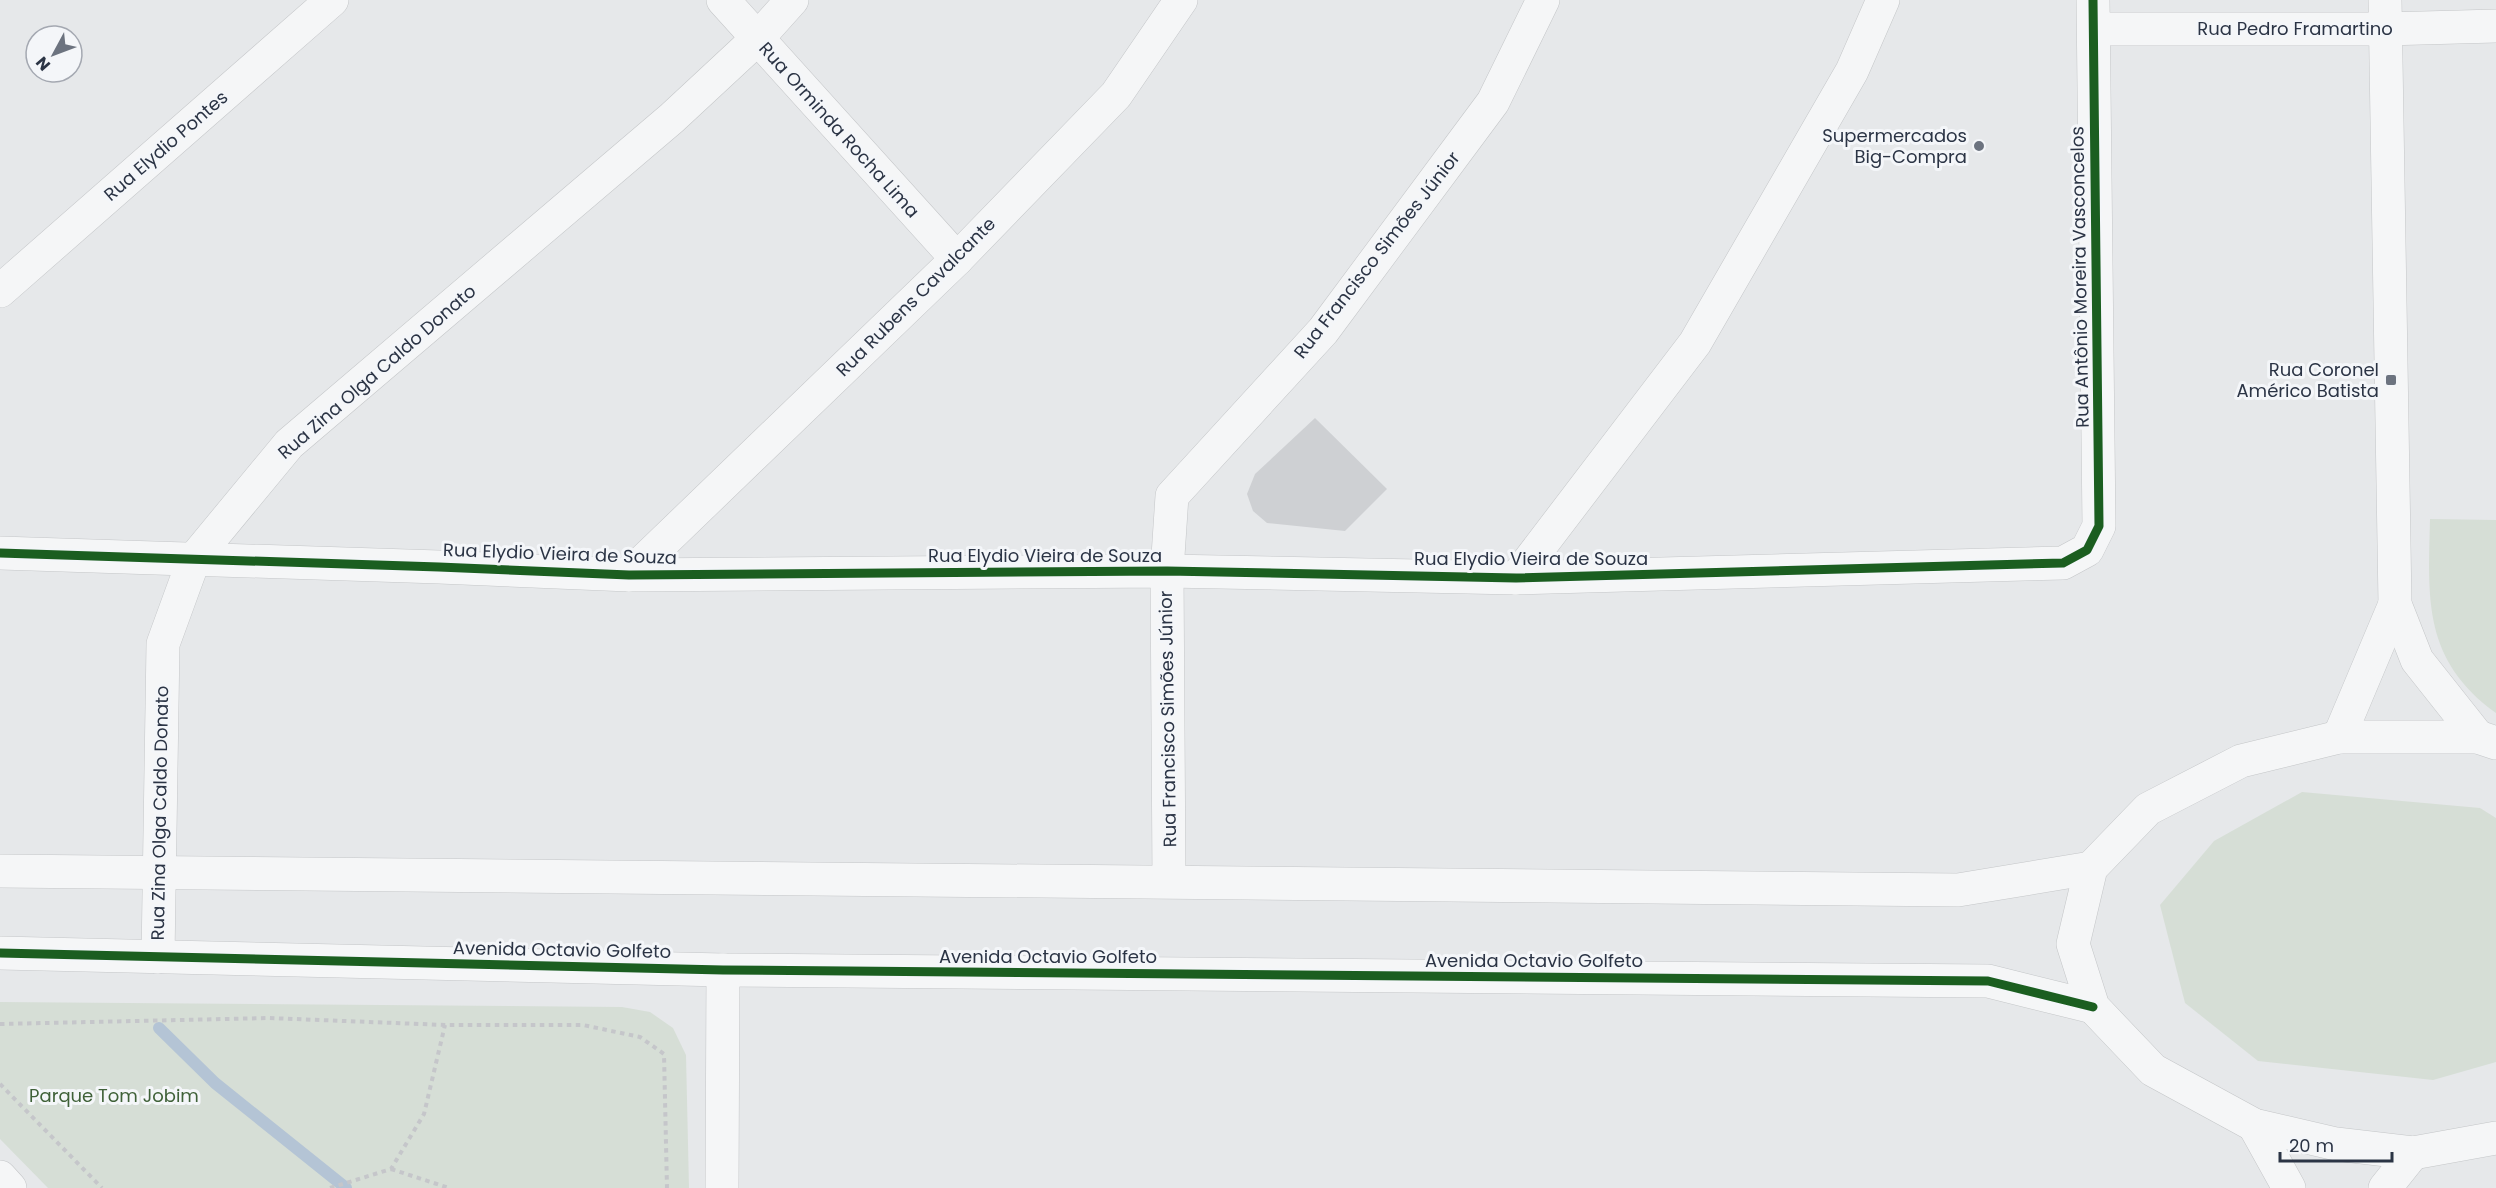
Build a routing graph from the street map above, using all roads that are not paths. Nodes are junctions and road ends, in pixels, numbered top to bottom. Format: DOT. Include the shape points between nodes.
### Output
graph roads {
  1 [pos="332,0"];
  2 [pos="723,0"];
  3 [pos="792,0"];
  4 [pos="1180,0"];
  5 [pos="1543,0"];
  6 [pos="1883,0"];
  7 [pos="2094,14"];
  8 [pos="2385,15"];
  9 [pos="2496,26"];
  10 [pos="757,39"];
  11 [pos="957,259"];
  12 [pos="0,291"];
  13 [pos="2087,550"];
  14 [pos="0,553"];
  15 [pos="194,559"];
  16 [pos="1167,571"];
  17 [pos="629,575"];
  18 [pos="1516,578"];
  19 [pos="2395,604"];
  20 [pos="2339,737"];
  21 [pos="2487,740"];
  22 [pos="2091,868"];
  23 [pos="0,871"];
  24 [pos="160,872"];
  25 [pos="1169,881"];
  26 [pos="0,952"];
  27 [pos="158,957"];
  28 [pos="723,970"];
  29 [pos="2093,1007"];
  30 [pos="2254,1125"];
  31 [pos="2496,1138"];
  32 [pos="2413,1153"];
  33 [pos="0,1177"];
  34 [pos="10,1188"];
  35 [pos="722,1188"];
  36 [pos="2289,1188"];
  37 [pos="2385,1188"];
  1 -- 12 [label="street, Rua Elydio Pontes"];
  2 -- 10 [label="street, Rua Orminda Rocha Lima"];
  3 -- 10 [label="street, Rua Zina Olga Caldo Donato"];
  4 -- 11 [label="street, Rua Rubens Cavalcante" via="1116,95"];
  5 -- 16 [label="street, Rua Francisco Simões Júnior" via="1493,102 1323,331 1172,496"];
  6 -- 18 [label="street" via="1852,71 1695,344"];
  7 -- 8 [label="street, Rua Pedro Framartino"];
  7 -- 13 [label="street, Rua Antônio Moreira Vasconcelos" via="2099,526"];
  8 -- 9 [label="street, Rua Pedro Framartino"];
  8 -- 19 [label="street"];
  10 -- 11 [label="street, Rua Orminda Rocha Lima"];
  10 -- 15 [label="street, Rua Zina Olga Caldo Donato" via="672,118 289,444"];
  11 -- 17 [label="street, Rua Rubens Cavalcante"];
  13 -- 18 [label="street, Rua Elydio Vieira de Souza" via="2063,563"];
  14 -- 15 [label="street, Rua Elydio Vieira de Souza"];
  15 -- 17 [label="street, Rua Elydio Vieira de Souza"];
  15 -- 24 [label="street, Rua Zina Olga Caldo Donato" via="163,644"];
  16 -- 17 [label="street, Rua Elydio Vieira de Souza"];
  16 -- 18 [label="street, Rua Elydio Vieira de Souza"];
  16 -- 25 [label="street, Rua Francisco Simões Júnior"];
  19 -- 20 [label="street"];
  19 -- 21 [label="street" via="2417,660"];
  20 -- 21 [label="street"];
  20 -- 22 [label="street" via="2241,761 2148,809"];
  22 -- 25 [label="street" via="1958,890"];
  22 -- 29 [label="street" via="2073,944"];
  23 -- 24 [label="street"];
  24 -- 25 [label="street"];
  24 -- 27 [label="street, Rua Zina Olga Caldo Donato"];
  26 -- 27 [label="street, Avenida Octavio Golfeto"];
  27 -- 28 [label="street, Avenida Octavio Golfeto"];
  28 -- 29 [label="street, Avenida Octavio Golfeto" via="1988,981"];
  28 -- 35 [label="street"];
  29 -- 30 [label="street" via="2153,1070"];
  30 -- 32 [label="street" via="2336,1144"];
  30 -- 36 [label="street"];
  31 -- 32 [label="street"];
  32 -- 37 [label="street"];
  33 -- 34 [label="street"];
}
